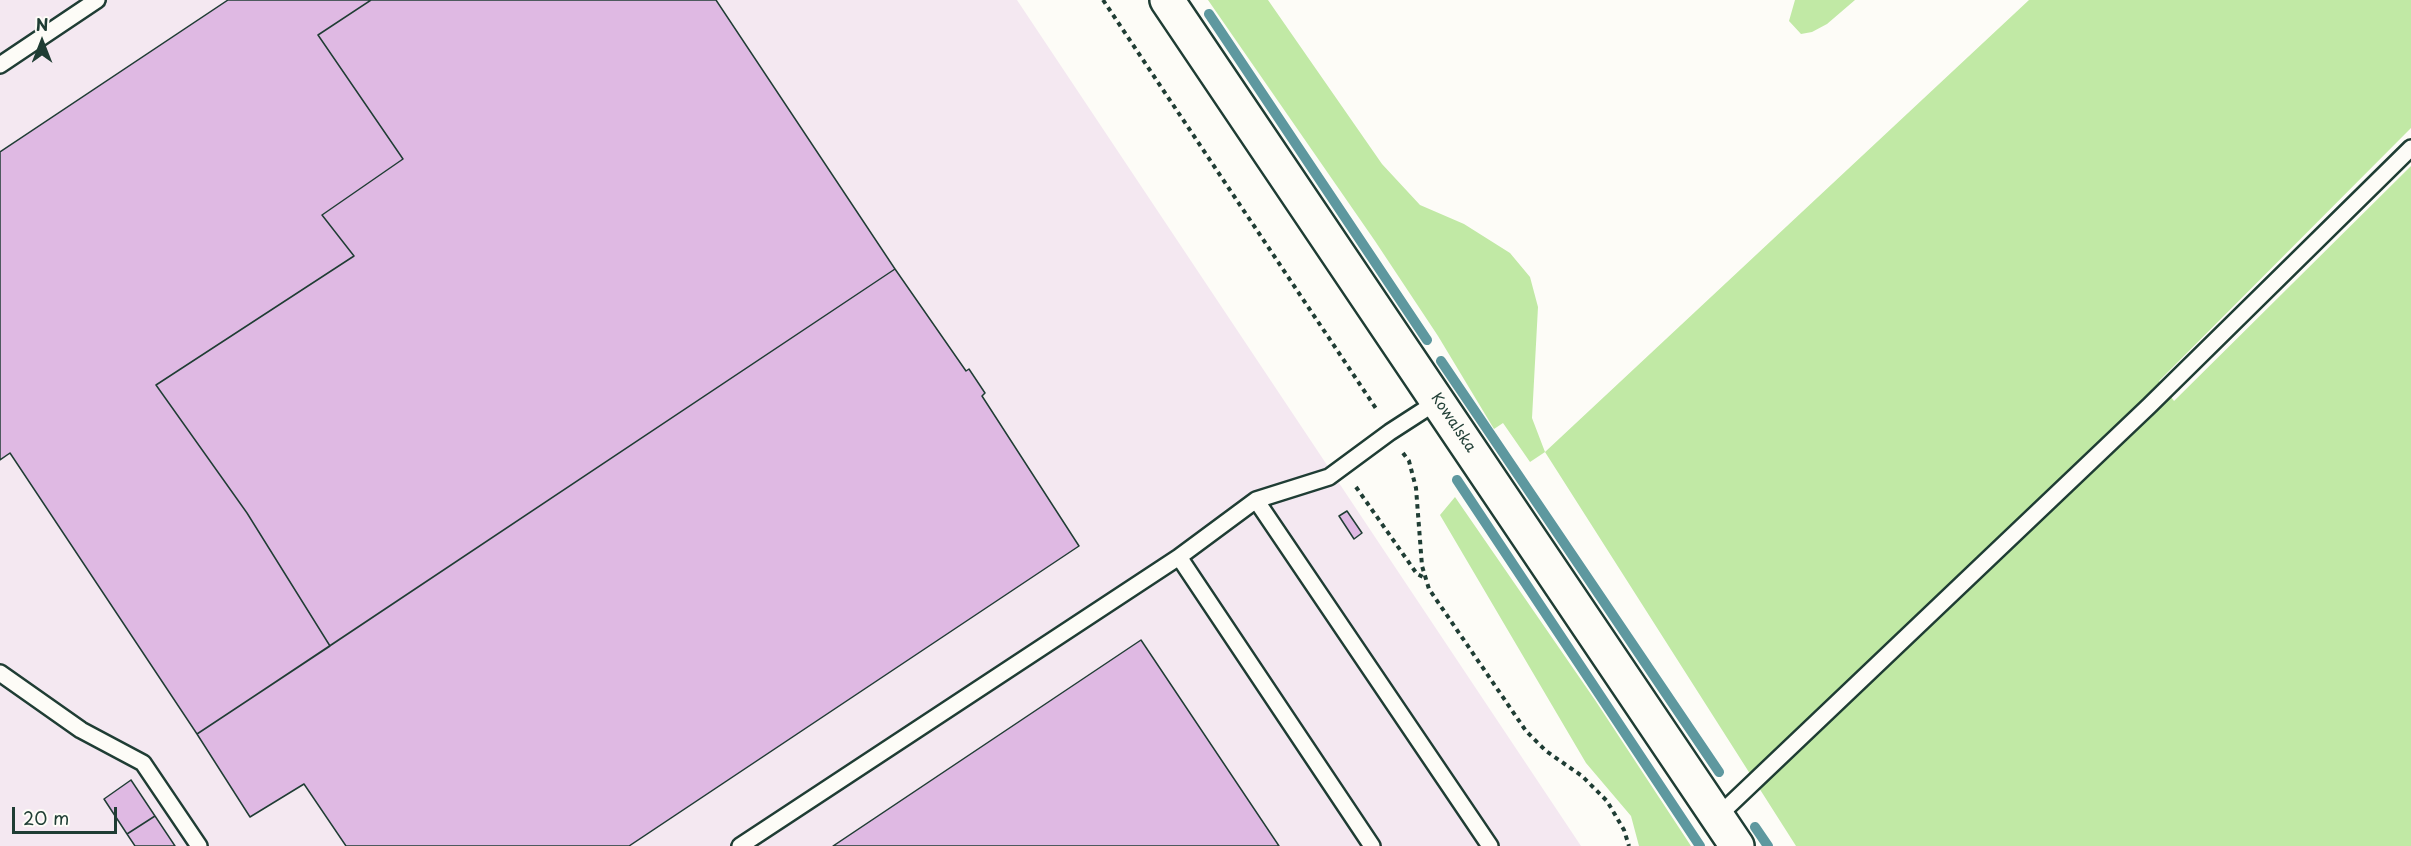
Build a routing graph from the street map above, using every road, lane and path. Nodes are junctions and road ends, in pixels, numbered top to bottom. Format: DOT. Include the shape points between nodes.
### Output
graph roads {
  1 [pos="97,0"];
  2 [pos="1102,0"];
  3 [pos="1167,0"];
  4 [pos="0,65"];
  5 [pos="2411,148"];
  6 [pos="1438,401"];
  7 [pos="1376,407"];
  8 [pos="1402,451"];
  9 [pos="1343,467"];
  10 [pos="1256,500"];
  11 [pos="1179,557"];
  12 [pos="1426,578"];
  13 [pos="0,673"];
  14 [pos="1717,817"];
  15 [pos="199,846"];
  16 [pos="740,846"];
  17 [pos="1372,846"];
  18 [pos="1490,846"];
  19 [pos="1629,846"];
  20 [pos="1737,846"];
  1 -- 4 [label="lane"];
  2 -- 7 [label="path"];
  3 -- 6 [label="street, Kowalska"];
  5 -- 14 [label="lane" via="2149,406"];
  6 -- 9 [label="lane"];
  6 -- 14 [label="street, Kowalska"];
  8 -- 12 [label="path" via="1409,461 1416,488"];
  9 -- 10 [label="lane" via="1329,477"];
  9 -- 12 [label="path" via="1411,567"];
  10 -- 11 [label="lane"];
  10 -- 18 [label="lane"];
  11 -- 16 [label="lane"];
  11 -- 17 [label="lane"];
  12 -- 19 [label="path" via="1429,589 1526,732 1607,801"];
  13 -- 15 [label="lane" via="81,730 143,763"];
  14 -- 20 [label="street, Kowalska"];
}
